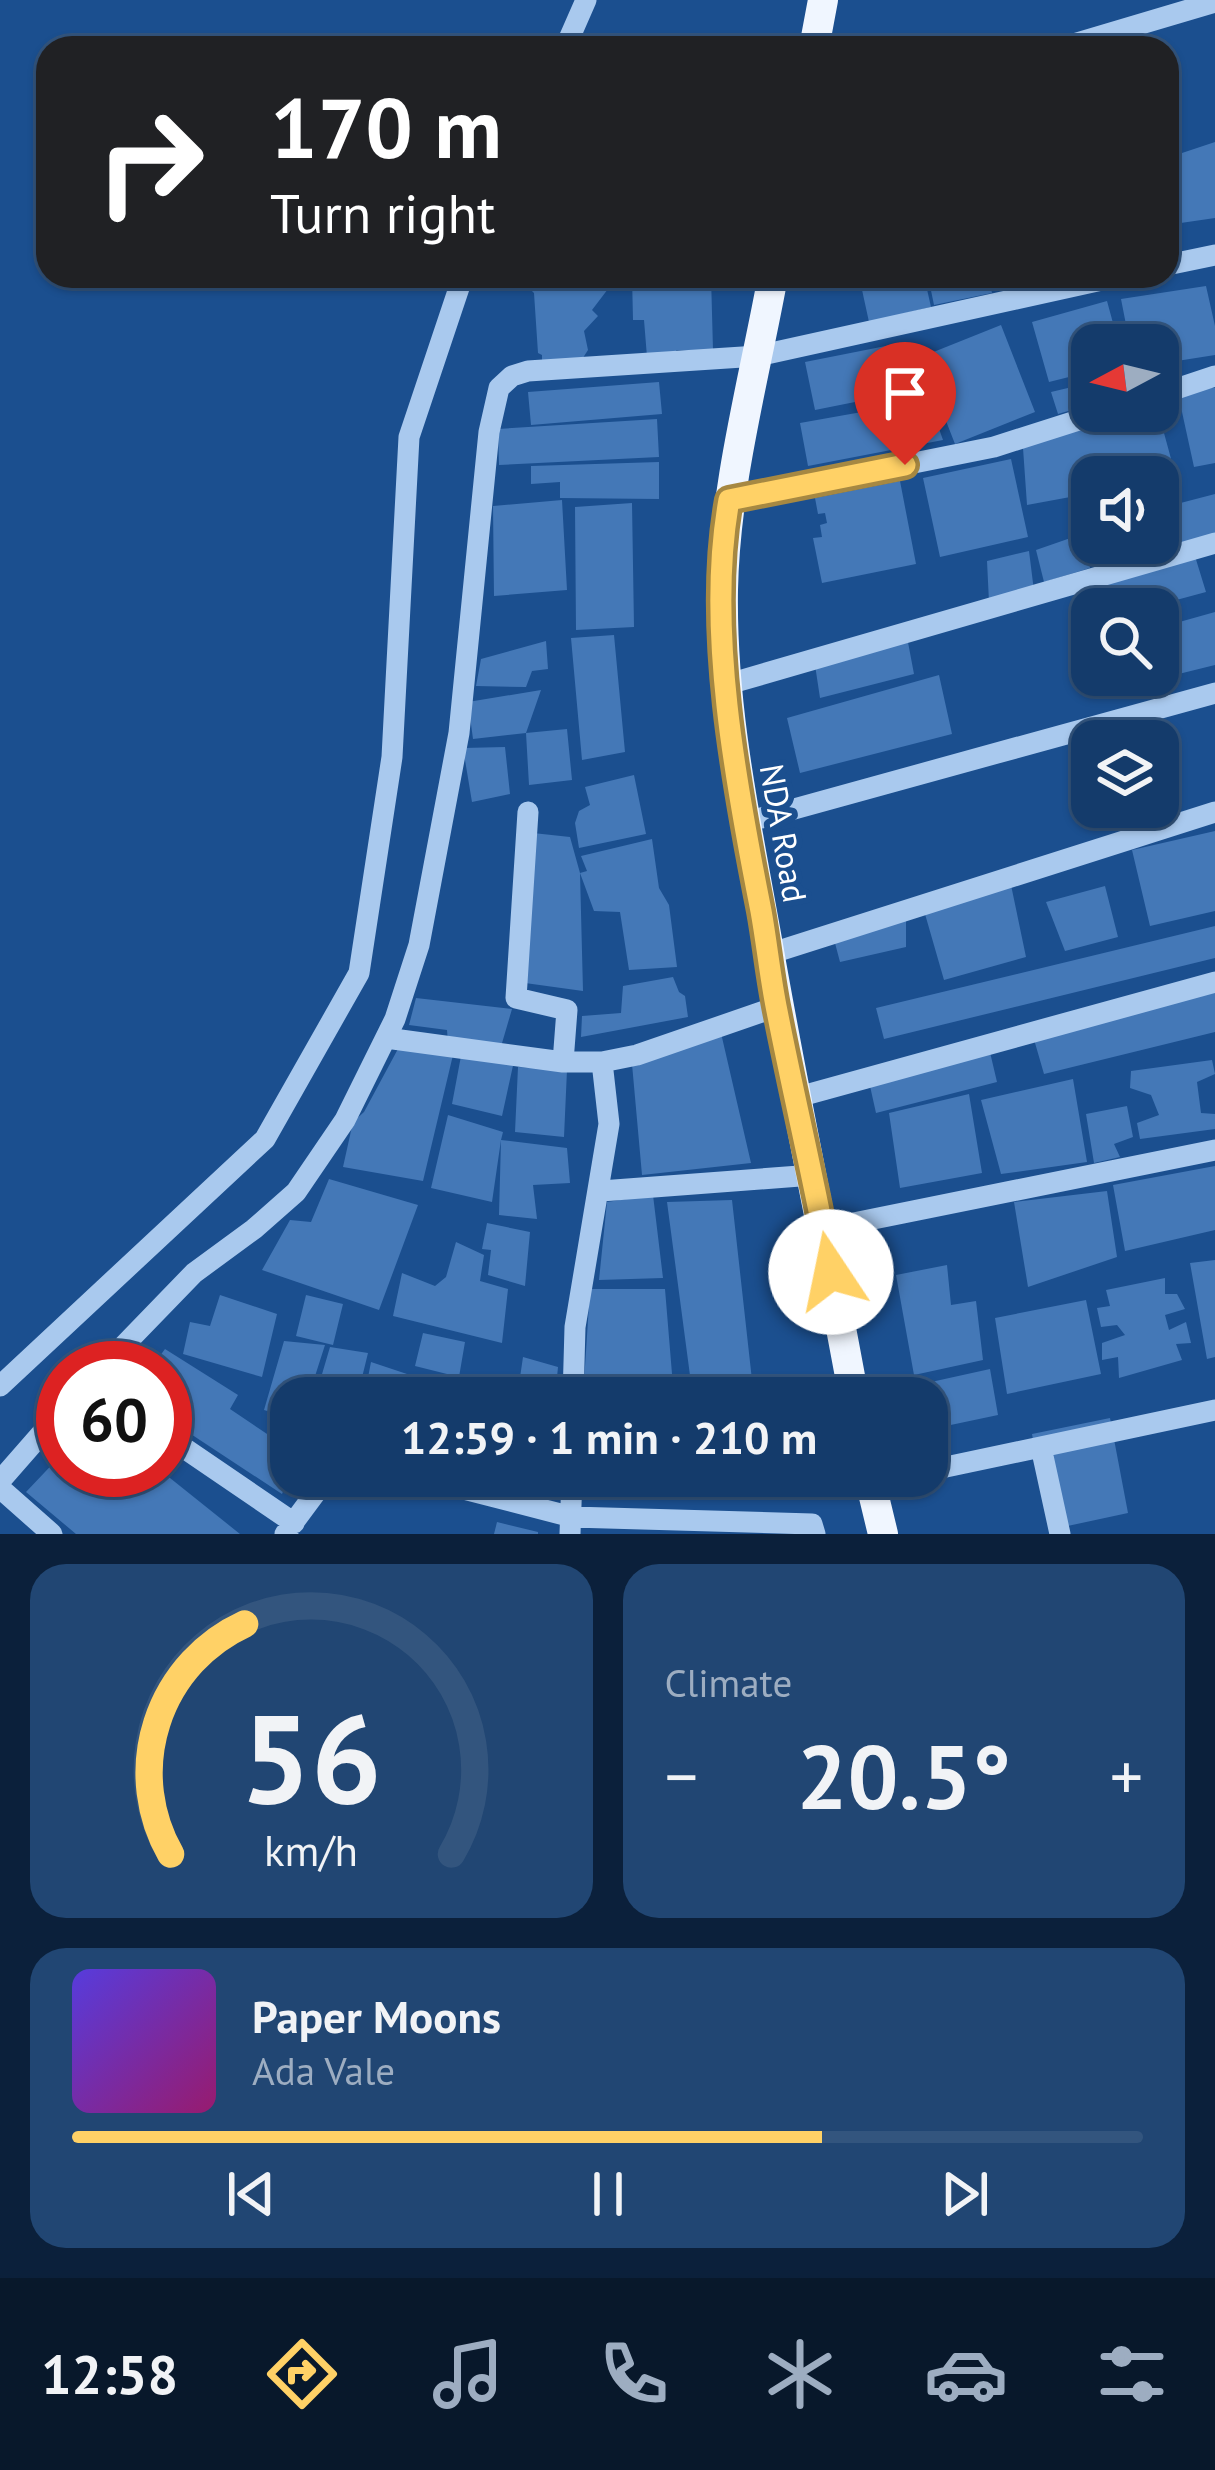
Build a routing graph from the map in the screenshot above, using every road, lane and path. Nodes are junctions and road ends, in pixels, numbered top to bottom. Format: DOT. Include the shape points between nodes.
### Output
graph roads {
  1 [pos="586,0"];
  2 [pos="823,0"];
  3 [pos="1215,2"];
  4 [pos="570,36"];
  5 [pos="816,36"];
  6 [pos="1100,36"];
  7 [pos="1215,255"];
  8 [pos="1179,263"];
  9 [pos="460,288"];
  10 [pos="770,288"];
  11 [pos="1066,288"];
  12 [pos="758,356"];
  13 [pos="1215,376"];
  14 [pos="1179,388"];
  15 [pos="1071,422"];
  16 [pos="729,500"];
  17 [pos="1215,543"];
  18 [pos="725,685"];
  19 [pos="1215,693"];
  20 [pos="528,812"];
  21 [pos="1215,812"];
  22 [pos="743,824"];
  23 [pos="769,953"];
  24 [pos="1215,982"];
  25 [pos="776,1007"];
  26 [pos="386,1038"];
  27 [pos="602,1061"];
  28 [pos="563,1062"];
  29 [pos="797,1097"];
  30 [pos="1215,1150"];
  31 [pos="813,1175"];
  32 [pos="601,1191"];
  33 [pos="824,1229"];
  34 [pos="128,1341"];
  35 [pos="573,1377"];
  36 [pos="850,1377"];
  37 [pos="0,1386"];
  38 [pos="1215,1410"];
  39 [pos="36,1441"];
  40 [pos="1041,1447"];
  41 [pos="192,1456"];
  42 [pos="948,1467"];
  43 [pos="0,1484"];
  44 [pos="313,1497"];
  45 [pos="481,1497"];
  46 [pos="873,1497"];
  47 [pos="571,1525"];
  48 [pos="290,1528"];
  49 [pos="52,1534"];
  50 [pos="815,1534"];
  51 [pos="883,1534"];
  52 [pos="1060,1534"];
  1 -- 4 [label="street"];
  2 -- 5 [label="main road"];
  3 -- 6 [label="street"];
  7 -- 8 [label="street"];
  9 -- 37 [label="street" via="410,437 392,757 359,973 265,1139"];
  10 -- 12 [label="main road, NDA Road"];
  11 -- 12 [label="street"];
  12 -- 16 [label="main road, NDA Road"];
  12 -- 26 [label="street" via="549,368 512,376 499,388 459,733 419,945"];
  13 -- 14 [label="street"];
  15 -- 16 [label="street" via="994,447"];
  16 -- 18 [label="main road, NDA Road"];
  17 -- 18 [label="street"];
  18 -- 22 [label="main road, NDA Road"];
  19 -- 22 [label="street"];
  20 -- 28 [label="street" via="516,998 567,1010"];
  21 -- 23 [label="street"];
  22 -- 23 [label="main road, NDA Road"];
  23 -- 25 [label="main road, NDA Road"];
  24 -- 29 [label="street"];
  25 -- 27 [label="street"];
  25 -- 29 [label="main road, NDA Road"];
  26 -- 28 [label="street"];
  26 -- 34 [label="street" via="296,1192 194,1273"];
  27 -- 28 [label="street"];
  27 -- 32 [label="street" via="609,1124"];
  29 -- 31 [label="main road, NDA Road"];
  30 -- 33 [label="street"];
  31 -- 32 [label="street"];
  31 -- 33 [label="main road, NDA Road"];
  32 -- 35 [label="street"];
  33 -- 36 [label="main road, NDA Road"];
  38 -- 40 [label="street"];
  39 -- 43 [label="street"];
  40 -- 42 [label="street"];
  40 -- 52 [label="street"];
  41 -- 48 [label="street"];
  43 -- 49 [label="street"];
  44 -- 48 [label="street"];
  45 -- 47 [label="street"];
  46 -- 51 [label="main road"];
  47 -- 50 [label="street" via="812,1524"];
}
